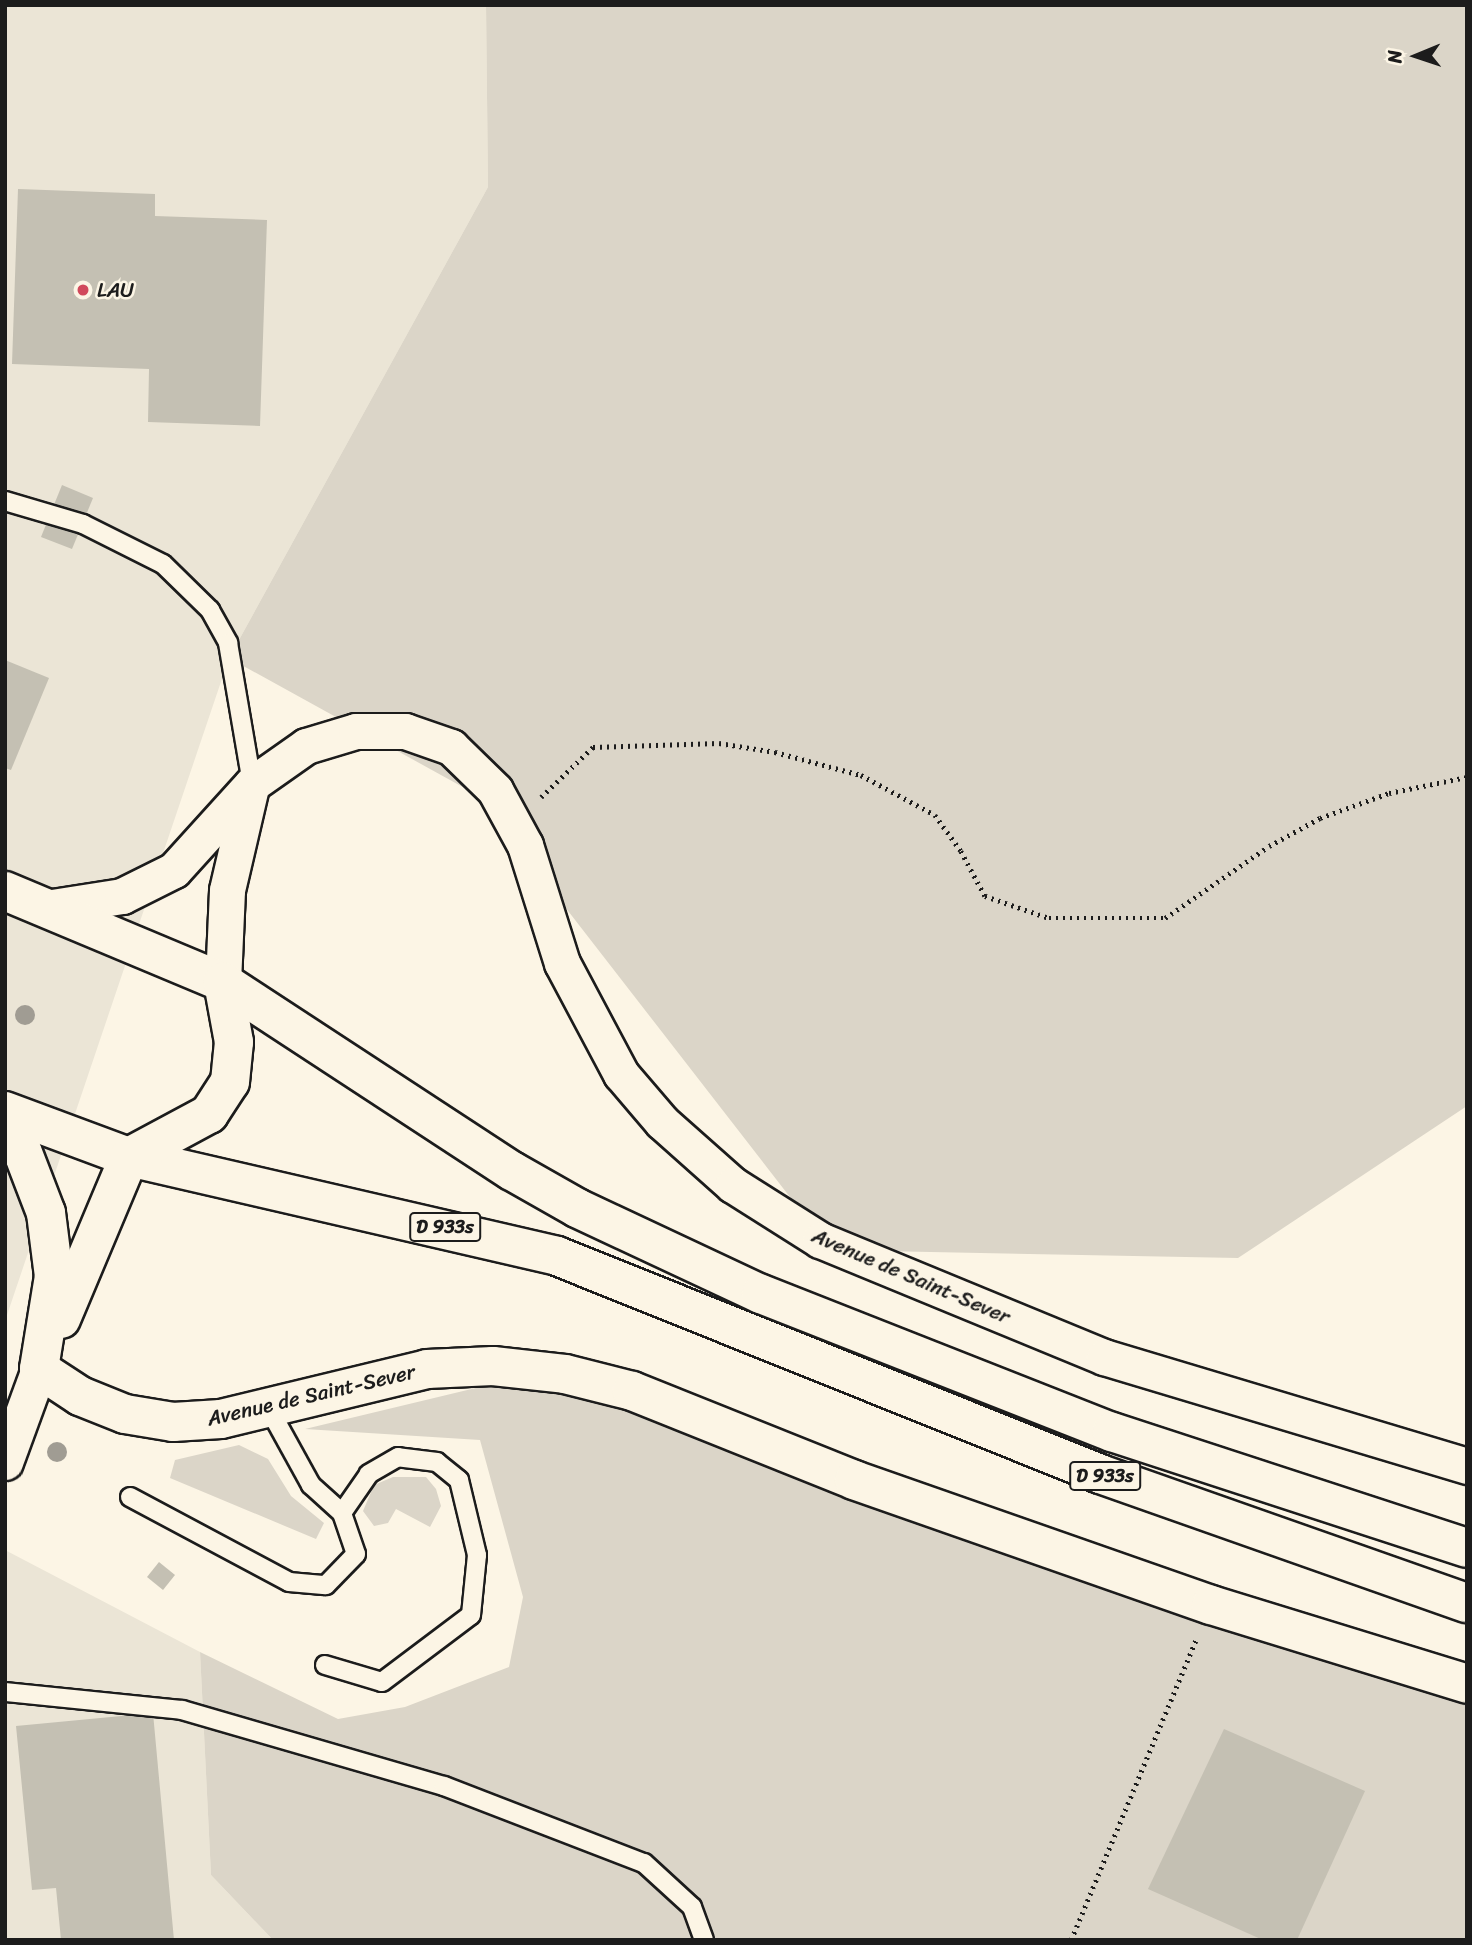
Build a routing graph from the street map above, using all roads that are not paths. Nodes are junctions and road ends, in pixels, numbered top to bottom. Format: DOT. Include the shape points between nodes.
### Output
graph roads {
  1 [pos="5,501"];
  2 [pos="251,784"];
  3 [pos="5,891"];
  4 [pos="52,907"];
  5 [pos="223,982"];
  6 [pos="5,1111"];
  7 [pos="5,1131"];
  8 [pos="129,1157"];
  9 [pos="39,1369"];
  10 [pos="268,1407"];
  11 [pos="5,1462"];
  12 [pos="1467,1466"];
  13 [pos="130,1497"];
  14 [pos="342,1513"];
  15 [pos="1467,1548"];
  16 [pos="1467,1603"];
  17 [pos="325,1665"];
  18 [pos="1467,1684"];
  19 [pos="5,1692"];
  20 [pos="704,1940"];
  1 -- 2 [label="lane" via="83,524 163,564 209,610 228,643"];
  2 -- 4 [label="street, Avenue de Saint-Sever" via="174,870 122,896"];
  2 -- 5 [label="street" via="227,890"];
  2 -- 12 [label="street, Avenue de Saint-Sever" via="306,746 356,732 405,731 451,747 495,790 525,845 562,963 621,1074 662,1122 733,1185 820,1240 1104,1357"];
  3 -- 4 [label="main road, D 933s"];
  4 -- 5 [label="main road, D 933s"];
  5 -- 8 [label="main road" via="234,1042 230,1082 209,1114"];
  5 -- 15 [label="main road, D 933s" via="512,1171 700,1266 1112,1432"];
  6 -- 8 [label="main road, D 933s"];
  7 -- 9 [label="main road" via="23,1153 46,1213 54,1276"];
  8 -- 9 [label="main road"];
  8 -- 16 [label="main road, D 933s" via="557,1256 1100,1474"];
  9 -- 10 [label="main road, Avenue de Saint-Sever" via="80,1396 125,1414 173,1422 221,1419"];
  9 -- 11 [label="street"];
  10 -- 14 [label="lane" via="311,1485"];
  10 -- 18 [label="main road, Avenue de Saint-Sever" via="427,1368 493,1366 565,1374 632,1391 854,1480 1211,1605"];
  13 -- 14 [label="lane" via="289,1582 326,1586 356,1554"];
  14 -- 17 [label="lane" via="369,1474 398,1457 437,1462 459,1480 477,1555 471,1615 382,1682"];
  19 -- 20 [label="lane" via="181,1710 444,1786 644,1863 692,1907"];
}
